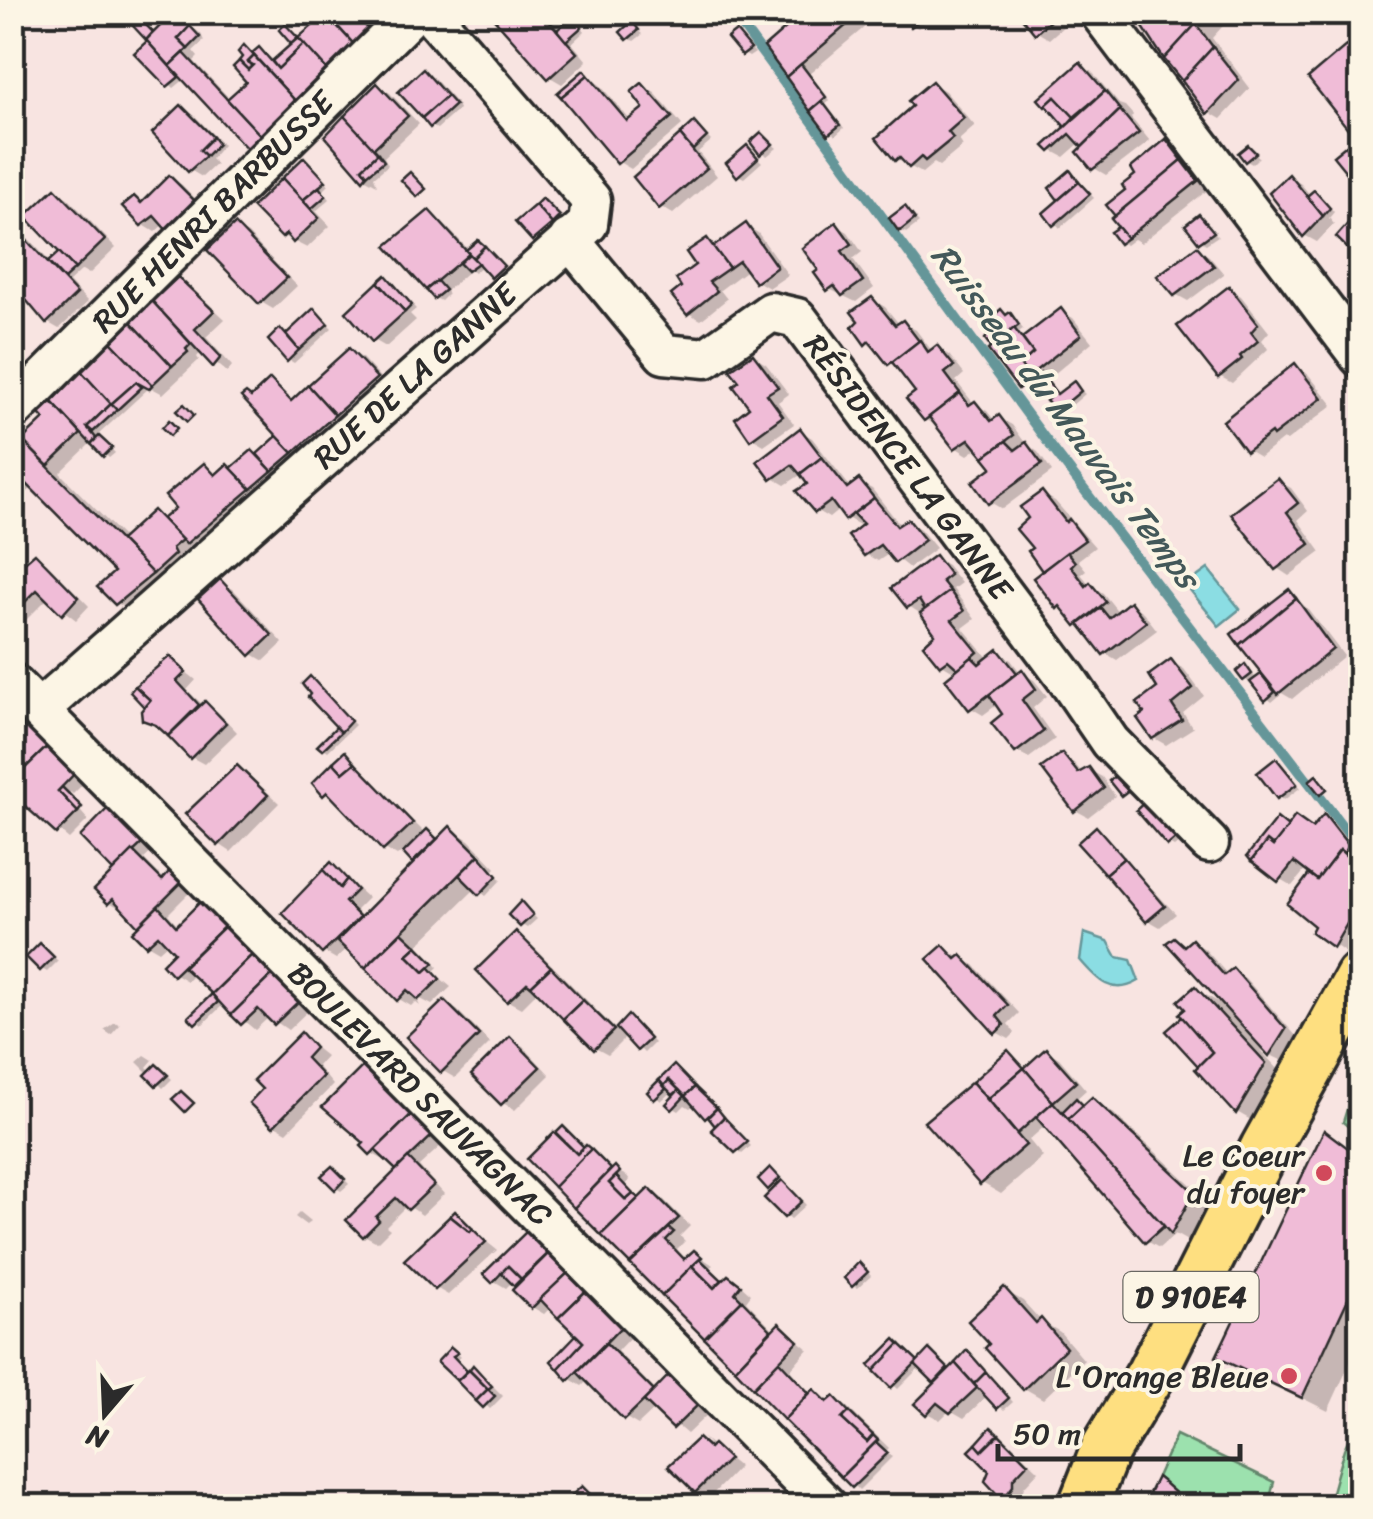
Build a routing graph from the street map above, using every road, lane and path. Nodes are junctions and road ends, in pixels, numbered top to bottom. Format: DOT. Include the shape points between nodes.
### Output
graph roads {
  1 [pos="414,12"];
  2 [pos="429,12"];
  3 [pos="1099,12"];
  4 [pos="569,240"];
  5 [pos="1360,357"];
  6 [pos="12,411"];
  7 [pos="12,683"];
  8 [pos="39,710"];
  9 [pos="1209,843"];
  10 [pos="1360,977"];
  11 [pos="1152,1374"];
  12 [pos="827,1506"];
  13 [pos="1083,1506"];
  14 [pos="1104,1506"];
  1 -- 6 [label="street, RUE HENRI BARBUSSE"];
  2 -- 4 [label="street, RUE DE LA GANNE" via="591,200 588,224"];
  3 -- 5 [label="street"];
  4 -- 8 [label="street, RUE DE LA GANNE"];
  4 -- 9 [label="street, RÉSIDENCE LA GANNE" via="664,354 706,358 771,312 797,318 1110,742"];
  7 -- 8 [label="street, BOULEVARD SAUVAGNAC"];
  8 -- 12 [label="street, BOULEVARD SAUVAGNAC"];
  10 -- 11 [label="main road, D 910E4"];
  11 -- 13 [label="main road, D 910E4" via="1106,1448"];
  11 -- 14 [label="main road, D 910E4"];
}
